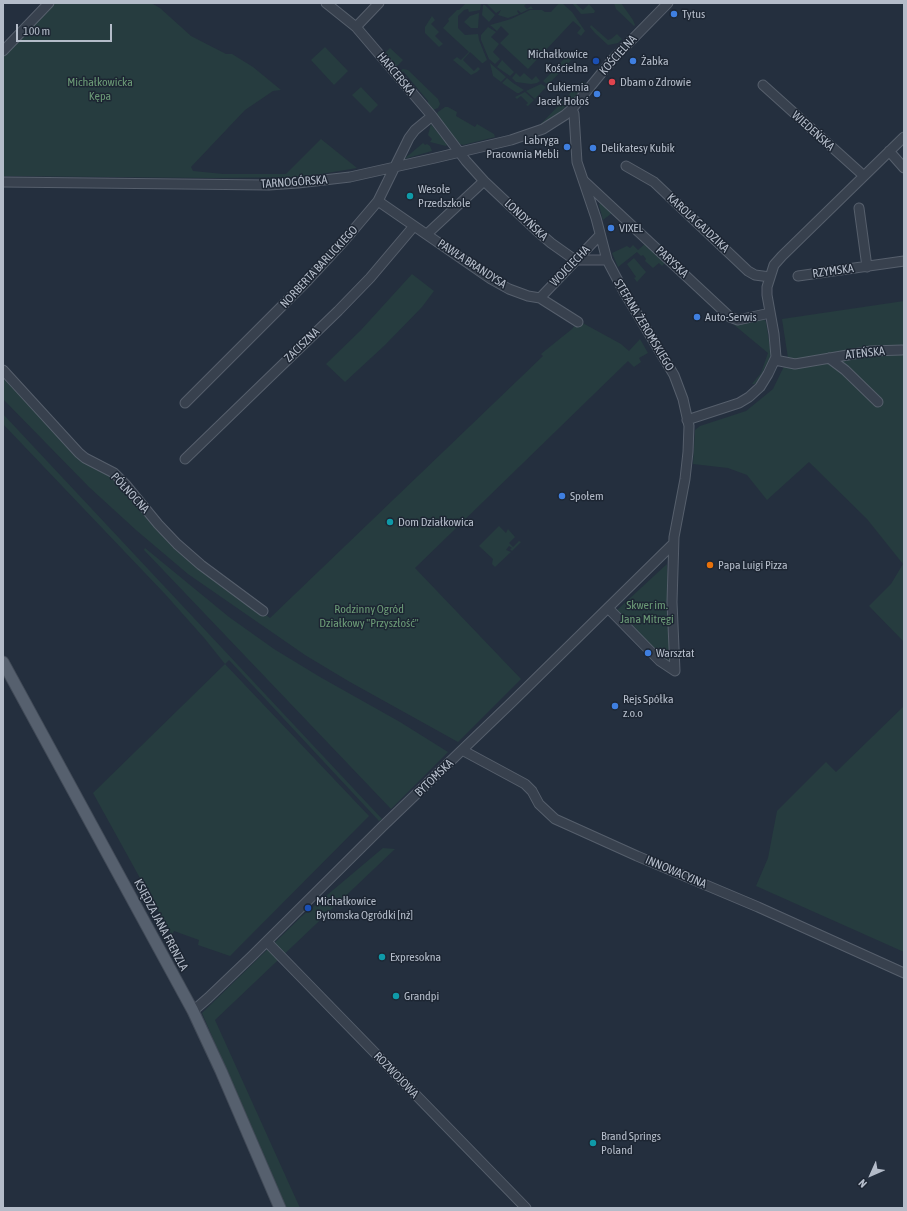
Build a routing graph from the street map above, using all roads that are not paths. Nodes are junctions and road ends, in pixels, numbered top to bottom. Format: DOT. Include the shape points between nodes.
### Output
graph roads {
  1 [pos="49,3"];
  2 [pos="326,3"];
  3 [pos="379,3"];
  4 [pos="668,3"];
  5 [pos="356,27"];
  6 [pos="3,51"];
  7 [pos="763,85"];
  8 [pos="572,109"];
  9 [pos="432,116"];
  10 [pos="904,137"];
  11 [pos="889,151"];
  12 [pos="459,152"];
  13 [pos="395,166"];
  14 [pos="626,166"];
  15 [pos="904,168"];
  16 [pos="864,176"];
  17 [pos="583,180"];
  18 [pos="3,182"];
  19 [pos="484,182"];
  20 [pos="378,201"];
  21 [pos="859,208"];
  22 [pos="414,226"];
  23 [pos="427,234"];
  24 [pos="600,235"];
  25 [pos="575,260"];
  26 [pos="607,260"];
  27 [pos="904,261"];
  28 [pos="867,267"];
  29 [pos="798,276"];
  30 [pos="770,277"];
  31 [pos="540,298"];
  32 [pos="770,313"];
  33 [pos="574,320"];
  34 [pos="902,350"];
  35 [pos="829,358"];
  36 [pos="775,360"];
  37 [pos="3,370"];
  38 [pos="878,402"];
  39 [pos="186,404"];
  40 [pos="687,420"];
  41 [pos="185,459"];
  42 [pos="673,544"];
  43 [pos="608,608"];
  44 [pos="263,611"];
  45 [pos="3,662"];
  46 [pos="462,750"];
  47 [pos="267,942"];
  48 [pos="904,973"];
  49 [pos="193,1011"];
  50 [pos="280,1208"];
  51 [pos="526,1208"];
  1 -- 6 [label="street"];
  2 -- 5 [label="street, HARCERSKA"];
  3 -- 5 [label="street"];
  4 -- 8 [label="street, KOŚCIELNA" via="613,59"];
  5 -- 9 [label="street, HARCERSKA"];
  7 -- 16 [label="street, WIEDEŃSKA"];
  8 -- 12 [label="street, TARNOGÓRSKA" via="533,133"];
  8 -- 17 [label="street, STEFANA ŻEROMSKIEGO" via="577,162"];
  9 -- 12 [label="street, HARCERSKA"];
  9 -- 13 [label="street, NORBERTA BARLICKIEGO" via="409,138"];
  10 -- 11 [label="street"];
  11 -- 15 [label="street"];
  11 -- 16 [label="street"];
  12 -- 13 [label="street, TARNOGÓRSKA"];
  12 -- 19 [label="street, LONDYŃSKA"];
  13 -- 18 [label="street, TARNOGÓRSKA" via="316,182 290,184"];
  13 -- 20 [label="street, NORBERTA BARLICKIEGO"];
  14 -- 30 [label="street, KAROLA GAJDZIKA" via="654,182 748,271 755,275"];
  16 -- 30 [label="street" via="777,261"];
  17 -- 24 [label="street, STEFANA ŻEROMSKIEGO"];
  17 -- 32 [label="street, PARYSKA" via="730,317 738,320"];
  19 -- 23 [label="street"];
  19 -- 25 [label="street, LONDYŃSKA" via="546,240"];
  20 -- 22 [label="street, PAWŁA BRANDYSA"];
  20 -- 39 [label="street, NORBERTA BARLICKIEGO" via="308,280"];
  21 -- 28 [label="street, RZYMSKA"];
  22 -- 23 [label="street, PAWŁA BRANDYSA"];
  22 -- 41 [label="street, ZACISZNA" via="338,311"];
  23 -- 31 [label="street, PAWŁA BRANDYSA" via="492,279 510,289"];
  24 -- 25 [label="street, WOJCIECHA"];
  24 -- 26 [label="street, STEFANA ŻEROMSKIEGO"];
  25 -- 26 [label="street"];
  25 -- 31 [label="street, WOJCIECHA"];
  26 -- 40 [label="street, STEFANA ŻEROMSKIEGO" via="674,376 683,399"];
  27 -- 28 [label="street, RZYMSKA"];
  28 -- 29 [label="street, RZYMSKA"];
  30 -- 32 [label="street" via="767,295"];
  31 -- 33 [label="street, PAWŁA BRANDYSA"];
  32 -- 36 [label="street"];
  34 -- 35 [label="street, ATEŃSKA" via="871,351"];
  35 -- 36 [label="street, ATEŃSKA" via="795,364"];
  35 -- 38 [label="street, ATEŃSKA" via="846,370"];
  36 -- 40 [label="street" via="764,381 749,397"];
  37 -- 44 [label="street, PÓŁNOCNA" via="79,453 114,473 178,544 201,565"];
  40 -- 42 [label="street, STEFANA ŻEROMSKIEGO" via="687,461"];
  42 -- 43 [label="street, BYTOMSKA"];
  42 -- 43 [label="street, STEFANA ŻEROMSKIEGO" via="675,671 660,661"];
  43 -- 46 [label="street, BYTOMSKA"];
  45 -- 49 [label="main road, KSIĘDZA JANA FRENZLA"];
  46 -- 47 [label="street, BYTOMSKA"];
  46 -- 48 [label="street, INNOWACYJNA" via="525,784 539,804 555,820"];
  47 -- 49 [label="street, BYTOMSKA"];
  47 -- 51 [label="street, ROZWOJOWA"];
  49 -- 50 [label="main road, KSIĘDZA JANA FRENZLA"];
}
